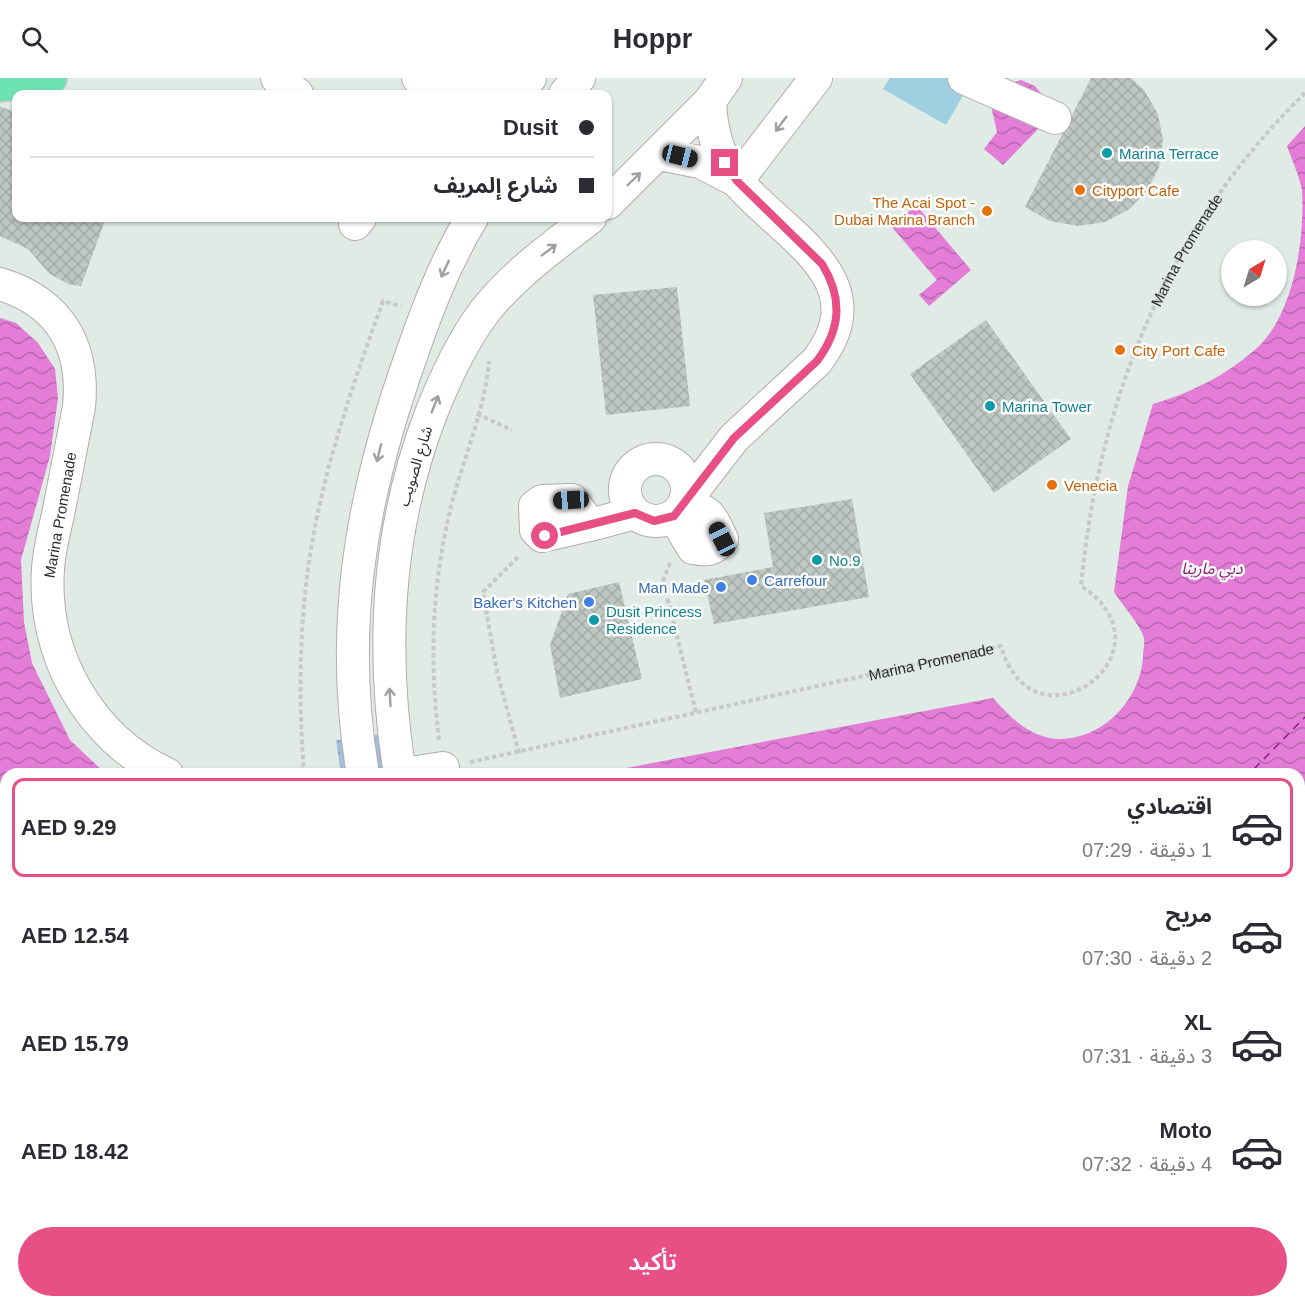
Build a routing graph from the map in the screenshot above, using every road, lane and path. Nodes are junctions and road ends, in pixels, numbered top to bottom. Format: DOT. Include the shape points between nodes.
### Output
graph roads {
  1 [pos="50,78"];
  2 [pos="418,78"];
  3 [pos="530,78"];
  4 [pos="579,78"];
  5 [pos="816,78"];
  6 [pos="964,78"];
  7 [pos="0,85"];
  8 [pos="718,89"];
  9 [pos="455,90"];
  10 [pos="467,90"];
  11 [pos="568,90"];
  12 [pos="1305,93"];
  13 [pos="1055,118"];
  14 [pos="658,154"];
  15 [pos="737,181"];
  16 [pos="612,199"];
  17 [pos="470,222"];
  18 [pos="585,222"];
  19 [pos="0,284"];
  20 [pos="401,307"];
  21 [pos="489,357"];
  22 [pos="477,414"];
  23 [pos="750,422"];
  24 [pos="512,430"];
  25 [pos="664,459"];
  26 [pos="682,507"];
  27 [pos="635,513"];
  28 [pos="539,535"];
  29 [pos="671,559"];
  30 [pos="696,712"];
  31 [pos="519,753"];
  32 [pos="361,767"];
  33 [pos="158,768"];
  34 [pos="304,768"];
  35 [pos="400,768"];
  36 [pos="443,768"];
  1 -- 7 [label="main road"];
  2 -- 9 [label="street"];
  3 -- 10 [label="street" via="506,86"];
  4 -- 11 [label="street"];
  5 -- 15 [label="street, one-way"];
  6 -- 13 [label="street"];
  8 -- 14 [label="street"];
  8 -- 15 [label="street" via="716,144"];
  12 -- 30 [label="path, Marina Promenade" via="1267,132 1203,217 1152,309 1132,358 1102,452 1084,553 1081,586 1104,605 1114,633 1114,647 1102,674 1092,684 1072,693 1050,695 1035,691 1012,673 1001,646"];
  14 -- 15 [label="street" via="700,162"];
  16 -- 14 [label="street, one-way"];
  15 -- 23 [label="street" via="822,264 837,295 838,313 828,347 817,361"];
  17 -- 32 [label="street, one-way" via="426,313 370,489 353,624"];
  35 -- 18 [label="street, شارع الصويب, one-way" via="388,663 390,586 402,509 423,435 450,369 484,312 530,264"];
  19 -- 33 [label="street, Marina Promenade" via="29,296 56,318 69,338 80,371 79,406 48,567 47,603 54,638 66,672 84,703 107,731"];
  20 -- 34 [label="path" via="383,301 343,418 313,537 302,638"];
  21 -- 22 [label="path"];
  22 -- 24 [label="path"];
  22 -- 36 [label="path" via="448,519 434,603 433,680"];
  23 -- 25 [label="street" via="708,444"];
  23 -- 26 [label="street" via="720,454"];
  25 -- 26 [label="street" via="681,470 686,479"];
  25 -- 27 [label="street" via="643,461 628,475 625,495"];
  26 -- 27 [label="street" via="654,521"];
  27 -- 28 [label="street" via="590,525 572,500 542,501 535,509"];
  28 -- 31 [label="path" via="483,592 497,672"];
  29 -- 30 [label="path" via="663,580"];
  30 -- 31 [label="path, Marina Promenade"];
  31 -- 36 [label="path, Marina Promenade"];
  35 -- 36 [label="street"];
}
